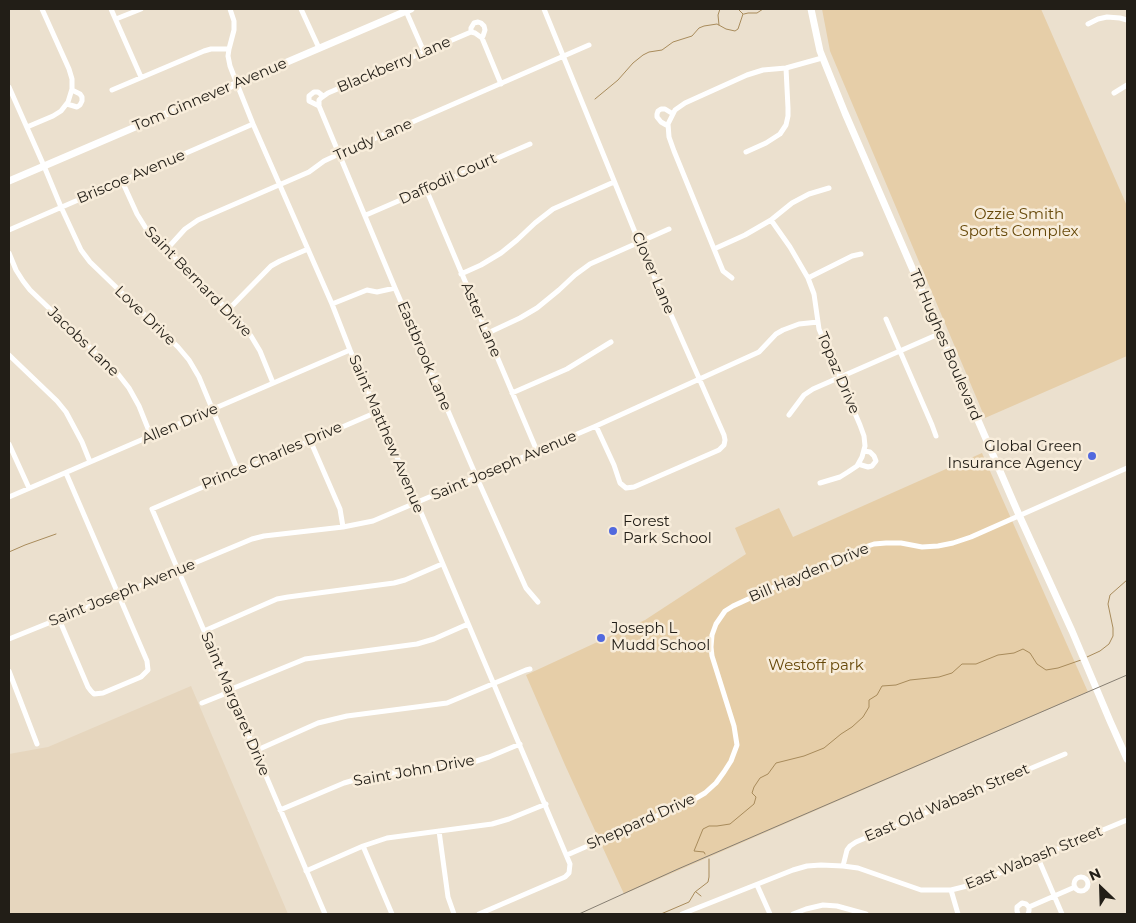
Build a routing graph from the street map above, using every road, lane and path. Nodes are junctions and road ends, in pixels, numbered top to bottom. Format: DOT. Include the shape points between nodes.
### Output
graph roads {
  1 [pos="42,9"];
  2 [pos="111,9"];
  3 [pos="141,9"];
  4 [pos="230,9"];
  5 [pos="303,9"];
  6 [pos="544,9"];
  7 [pos="811,9"];
  8 [pos="408,10"];
  9 [pos="116,19"];
  10 [pos="1127,20"];
  11 [pos="1088,24"];
  12 [pos="473,32"];
  13 [pos="482,38"];
  14 [pos="589,45"];
  15 [pos="319,48"];
  16 [pos="229,49"];
  17 [pos="424,52"];
  18 [pos="563,56"];
  19 [pos="822,58"];
  20 [pos="786,68"];
  21 [pos="141,77"];
  22 [pos="237,84"];
  23 [pos="501,84"];
  24 [pos="1127,86"];
  25 [pos="9,87"];
  26 [pos="72,90"];
  27 [pos="112,90"];
  28 [pos="1114,93"];
  29 [pos="320,101"];
  30 [pos="67,104"];
  31 [pos="673,114"];
  32 [pos="253,124"];
  33 [pos="668,126"];
  34 [pos="26,127"];
  35 [pos="530,144"];
  36 [pos="746,152"];
  37 [pos="339,154"];
  38 [pos="44,166"];
  39 [pos="9,181"];
  40 [pos="122,181"];
  41 [pos="614,182"];
  42 [pos="280,185"];
  43 [pos="829,188"];
  44 [pos="426,189"];
  45 [pos="61,207"];
  46 [pos="366,215"];
  47 [pos="771,220"];
  48 [pos="669,229"];
  49 [pos="9,230"];
  50 [pos="639,242"];
  51 [pos="308,249"];
  52 [pos="714,249"];
  53 [pos="166,250"];
  54 [pos="9,252"];
  55 [pos="861,254"];
  56 [pos="461,274"];
  57 [pos="732,278"];
  58 [pos="808,278"];
  59 [pos="395,288"];
  60 [pos="332,304"];
  61 [pos="228,310"];
  62 [pos="886,319"];
  63 [pos="818,322"];
  64 [pos="488,333"];
  65 [pos="941,333"];
  66 [pos="611,342"];
  67 [pos="350,350"];
  68 [pos="900,350"];
  69 [pos="9,355"];
  70 [pos="839,378"];
  71 [pos="699,379"];
  72 [pos="274,383"];
  73 [pos="512,393"];
  74 [pos="213,409"];
  75 [pos="377,412"];
  76 [pos="789,415"];
  77 [pos="596,426"];
  78 [pos="151,436"];
  79 [pos="936,436"];
  80 [pos="310,440"];
  81 [pos="9,444"];
  82 [pos="537,451"];
  83 [pos="864,451"];
  84 [pos="90,462"];
  85 [pos="858,464"];
  86 [pos="1127,468"];
  87 [pos="238,471"];
  88 [pos="66,473"];
  89 [pos="477,478"];
  90 [pos="820,483"];
  91 [pos="29,488"];
  92 [pos="9,497"];
  93 [pos="167,501"];
  94 [pos="417,503"];
  95 [pos="1019,515"];
  96 [pos="342,527"];
  97 [pos="442,564"];
  98 [pos="178,570"];
  99 [pos="118,595"];
  100 [pos="538,602"];
  101 [pos="59,619"];
  102 [pos="468,624"];
  103 [pos="204,631"];
  104 [pos="9,639"];
  105 [pos="711,647"];
  106 [pos="530,669"];
  107 [pos="9,671"];
  108 [pos="494,684"];
  109 [pos="229,690"];
  110 [pos="202,703"];
  111 [pos="37,744"];
  112 [pos="520,744"];
  113 [pos="255,751"];
  114 [pos="1065,754"];
  115 [pos="1127,759"];
  116 [pos="546,804"];
  117 [pos="280,810"];
  118 [pos="1127,820"];
  119 [pos="440,831"];
  120 [pos="363,846"];
  121 [pos="567,855"];
  122 [pos="1038,858"];
  123 [pos="843,866"];
  124 [pos="306,870"];
  125 [pos="757,885"];
  126 [pos="1075,886"];
  127 [pos="951,890"];
  128 [pos="1054,896"];
  129 [pos="1029,907"];
  130 [pos="324,914"];
  131 [pos="392,914"];
  132 [pos="454,914"];
  133 [pos="479,914"];
  134 [pos="682,914"];
  135 [pos="770,914"];
  136 [pos="793,914"];
  137 [pos="866,914"];
  138 [pos="958,914"];
  139 [pos="1018,914"];
  140 [pos="1028,914"];
  141 [pos="1062,914"];
  1 -- 26 [label="street" via="69,69"];
  2 -- 9 [label="street"];
  3 -- 9 [label="street"];
  4 -- 16 [label="street, Saint Matthew Avenue" via="234,30"];
  5 -- 15 [label="street"];
  6 -- 18 [label="street, Clover Lane"];
  7 -- 19 [label="main road, TR Hughes Boulevard"];
  8 -- 15 [label="main road, Tom Ginnever Avenue"];
  8 -- 17 [label="street"];
  9 -- 21 [label="street"];
  10 -- 11 [label="street" via="1107,17"];
  12 -- 13 [label="street"];
  12 -- 13 [label="street, Blackberry Lane" via="474,23 481,23 485,30"];
  12 -- 17 [label="street, Blackberry Lane"];
  13 -- 23 [label="street"];
  14 -- 18 [label="street, Trudy Lane"];
  15 -- 22 [label="main road, Tom Ginnever Avenue"];
  16 -- 21 [label="street" via="204,51"];
  16 -- 22 [label="street, Saint Matthew Avenue" via="230,66"];
  17 -- 29 [label="street, Blackberry Lane"];
  18 -- 23 [label="street, Trudy Lane"];
  18 -- 41 [label="street, Clover Lane"];
  19 -- 20 [label="street"];
  19 -- 65 [label="main road, TR Hughes Boulevard"];
  20 -- 31 [label="street" via="747,75 685,103"];
  20 -- 36 [label="street" via="786,124 780,134"];
  21 -- 27 [label="street"];
  22 -- 32 [label="street, Saint Matthew Avenue"];
  22 -- 38 [label="main road, Tom Ginnever Avenue"];
  23 -- 37 [label="street, Trudy Lane"];
  24 -- 28 [label="street"];
  25 -- 34 [label="street, Love Drive"];
  26 -- 30 [label="street"];
  26 -- 30 [label="street" via="80,94 82,101 77,107"];
  29 -- 37 [label="street, Eastbrook Lane"];
  30 -- 34 [label="street" via="53,116"];
  31 -- 33 [label="street"];
  31 -- 33 [label="street" via="665,109 658,111 657,117"];
  32 -- 40 [label="street, Briscoe Avenue"];
  32 -- 42 [label="street, Saint Matthew Avenue"];
  33 -- 52 [label="street" via="674,151"];
  34 -- 38 [label="street, Love Drive"];
  35 -- 44 [label="street, Daffodil Court"];
  37 -- 42 [label="street, Trudy Lane"];
  37 -- 46 [label="street, Eastbrook Lane"];
  38 -- 39 [label="main road, Tom Ginnever Avenue"];
  38 -- 45 [label="street, Love Drive"];
  40 -- 45 [label="street, Briscoe Avenue"];
  40 -- 53 [label="street, Saint Bernard Drive" via="147,230"];
  41 -- 50 [label="street, Clover Lane"];
  41 -- 56 [label="street" via="553,209 501,253"];
  42 -- 51 [label="street, Saint Matthew Avenue"];
  42 -- 53 [label="street, Trudy Lane" via="198,220"];
  43 -- 47 [label="street" via="792,203"];
  44 -- 46 [label="street, Daffodil Court"];
  44 -- 56 [label="street, Aster Lane"];
  45 -- 49 [label="street, Briscoe Avenue"];
  45 -- 74 [label="street, Love Drive" via="90,262 189,360"];
  46 -- 59 [label="street, Eastbrook Lane"];
  47 -- 52 [label="street"];
  47 -- 58 [label="street, Topaz Drive"];
  48 -- 50 [label="street"];
  50 -- 64 [label="street" via="590,264 537,308"];
  50 -- 71 [label="street, Clover Lane"];
  51 -- 60 [label="street, Saint Matthew Avenue"];
  51 -- 61 [label="street" via="271,266"];
  52 -- 57 [label="street" via="724,271"];
  53 -- 61 [label="street, Saint Bernard Drive"];
  54 -- 78 [label="street, Jacobs Lane" via="16,270 30,290 118,374 139,406"];
  55 -- 58 [label="street"];
  56 -- 64 [label="street, Aster Lane"];
  58 -- 63 [label="street, Topaz Drive"];
  59 -- 60 [label="street" via="377,292 366,290"];
  59 -- 89 [label="street, Eastbrook Lane"];
  60 -- 67 [label="street, Saint Matthew Avenue"];
  61 -- 72 [label="street, Saint Bernard Drive" via="251,336"];
  62 -- 68 [label="street"];
  63 -- 70 [label="street, Topaz Drive"];
  63 -- 71 [label="street, Saint Joseph Avenue" via="783,330 759,352"];
  64 -- 73 [label="street, Aster Lane"];
  65 -- 68 [label="street"];
  65 -- 95 [label="main road, TR Hughes Boulevard"];
  66 -- 73 [label="street" via="568,368"];
  67 -- 72 [label="street, Allen Drive"];
  67 -- 75 [label="street, Saint Matthew Avenue"];
  68 -- 70 [label="street"];
  68 -- 79 [label="street"];
  69 -- 84 [label="street" via="66,412"];
  70 -- 76 [label="street" via="804,395"];
  70 -- 83 [label="street, Topaz Drive" via="864,436"];
  71 -- 77 [label="street, Saint Joseph Avenue"];
  71 -- 77 [label="street, Clover Lane" via="724,435 724,445 719,450 626,488 620,483"];
  72 -- 74 [label="street, Allen Drive"];
  73 -- 82 [label="street, Aster Lane"];
  74 -- 78 [label="street, Allen Drive"];
  74 -- 87 [label="street, Love Drive"];
  75 -- 80 [label="street, Prince Charles Drive"];
  75 -- 94 [label="street, Saint Matthew Avenue"];
  77 -- 82 [label="street, Saint Joseph Avenue"];
  78 -- 84 [label="street, Allen Drive"];
  80 -- 87 [label="street, Prince Charles Drive"];
  80 -- 96 [label="street" via="340,509"];
  81 -- 91 [label="street"];
  82 -- 89 [label="street, Saint Joseph Avenue"];
  83 -- 85 [label="street"];
  83 -- 85 [label="street, Topaz Drive" via="870,452 876,461 868,468"];
  84 -- 88 [label="street, Allen Drive"];
  85 -- 90 [label="street, Topaz Drive" via="848,472"];
  86 -- 95 [label="street, Bill Hayden Drive"];
  87 -- 93 [label="street, Prince Charles Drive"];
  88 -- 91 [label="street, Allen Drive"];
  88 -- 99 [label="street"];
  89 -- 94 [label="street, Saint Joseph Avenue"];
  89 -- 100 [label="street, Eastbrook Lane" via="526,588"];
  91 -- 92 [label="street, Allen Drive"];
  93 -- 98 [label="street, Saint Margaret Drive" via="152,509"];
  94 -- 96 [label="street, Saint Joseph Avenue" via="373,521"];
  94 -- 97 [label="street, Saint Matthew Avenue"];
  95 -- 105 [label="street, Bill Hayden Drive" via="953,543 922,547 874,544 849,553 725,611 716,624"];
  95 -- 115 [label="main road, TR Hughes Boulevard"];
  96 -- 98 [label="street, Saint Joseph Avenue" via="252,539"];
  97 -- 102 [label="street, Saint Matthew Avenue"];
  97 -- 103 [label="street" via="405,580 277,599"];
  98 -- 99 [label="street, Saint Joseph Avenue"];
  98 -- 103 [label="street, Saint Margaret Drive"];
  99 -- 101 [label="street, Saint Joseph Avenue"];
  99 -- 101 [label="street" via="147,661 148,670 141,677 103,692 91,692"];
  101 -- 104 [label="street, Saint Joseph Avenue"];
  102 -- 108 [label="street, Saint Matthew Avenue"];
  102 -- 109 [label="street" via="417,644 305,659"];
  103 -- 109 [label="street, Saint Margaret Drive"];
  105 -- 121 [label="street, Sheppard Drive" via="737,745 724,772 705,793 693,800"];
  106 -- 108 [label="street"];
  107 -- 111 [label="street"];
  108 -- 112 [label="street, Saint Matthew Avenue"];
  108 -- 113 [label="street" via="447,703 334,718"];
  109 -- 110 [label="street"];
  109 -- 113 [label="street, Saint Margaret Drive"];
  112 -- 116 [label="street, Saint Matthew Avenue"];
  112 -- 117 [label="street, Saint John Drive" via="464,765 367,776"];
  113 -- 117 [label="street, Saint Margaret Drive"];
  114 -- 123 [label="street, East Old Wabash Street" via="856,842 847,850"];
  116 -- 119 [label="street" via="492,824"];
  116 -- 121 [label="street, Saint Matthew Avenue"];
  117 -- 124 [label="street, Saint Margaret Drive"];
  118 -- 122 [label="street, East Wabash Street"];
  119 -- 120 [label="street" via="387,838"];
  119 -- 132 [label="street" via="448,897"];
  120 -- 124 [label="street"];
  120 -- 131 [label="street"];
  121 -- 133 [label="street" via="570,868 565,877"];
  122 -- 127 [label="street, East Wabash Street" via="972,885"];
  122 -- 128 [label="street"];
  123 -- 125 [label="street, East Wabash Street" via="807,866"];
  123 -- 127 [label="street, East Wabash Street" via="921,890"];
  124 -- 130 [label="street, Saint Margaret Drive"];
  125 -- 134 [label="street, East Wabash Street"];
  125 -- 135 [label="street"];
  126 -- 128 [label="street"];
  127 -- 138 [label="street"];
  128 -- 129 [label="street"];
  128 -- 141 [label="street"];
  129 -- 139 [label="street" via="1020,904 1016,909"];
  129 -- 140 [label="street"];
  136 -- 137 [label="street" via="823,905"];
}
